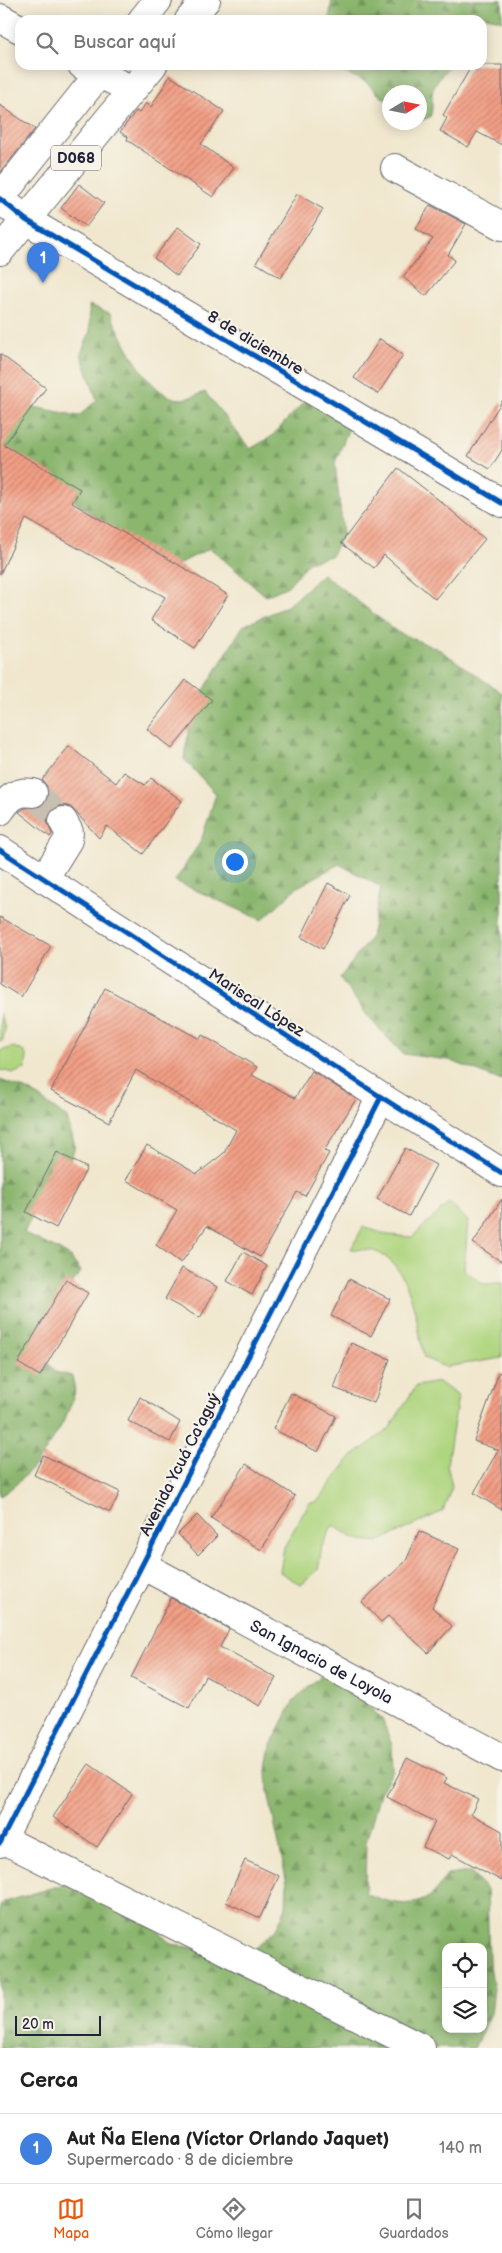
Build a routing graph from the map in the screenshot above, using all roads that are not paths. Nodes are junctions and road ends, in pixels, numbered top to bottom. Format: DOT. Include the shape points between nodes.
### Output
graph roads {
  1 [pos="158,0"];
  2 [pos="206,0"];
  3 [pos="146,15"];
  4 [pos="194,15"];
  5 [pos="0,18"];
  6 [pos="15,27"];
  7 [pos="95,70"];
  8 [pos="99,70"];
  9 [pos="149,70"];
  10 [pos="132,90"];
  11 [pos="395,168"];
  12 [pos="0,198"];
  13 [pos="26,220"];
  14 [pos="502,226"];
  15 [pos="0,251"];
  16 [pos="502,503"];
  17 [pos="33,793"];
  18 [pos="0,810"];
  19 [pos="63,821"];
  20 [pos="0,850"];
  21 [pos="44,879"];
  22 [pos="381,1098"];
  23 [pos="499,1166"];
  24 [pos="142,1564"];
  25 [pos="502,1758"];
  26 [pos="1,1840"];
  27 [pos="421,2048"];
  1 -- 3 [label="street"];
  2 -- 4 [label="street"];
  5 -- 6 [label="street"];
  7 -- 12 [label="street, D068"];
  8 -- 10 [label="street"];
  9 -- 10 [label="street, D068"];
  10 -- 13 [label="street, D068"];
  11 -- 14 [label="street"];
  12 -- 13 [label="street, 8 de diciembre"];
  13 -- 15 [label="street, D068"];
  13 -- 16 [label="street, 8 de diciembre"];
  17 -- 18 [label="street" via="22,791 8,798"];
  19 -- 21 [label="street" via="69,832 68,840"];
  20 -- 21 [label="street, Mariscal López"];
  21 -- 22 [label="street, Mariscal López"];
  22 -- 23 [label="street, Mariscal López"];
  22 -- 24 [label="street, Avenida Ycuá Ca'aguý"];
  24 -- 25 [label="street, San Ignacio de Loyola"];
  24 -- 26 [label="street, Avenida Ycuá Ca'aguý"];
  26 -- 27 [label="street"];
}
